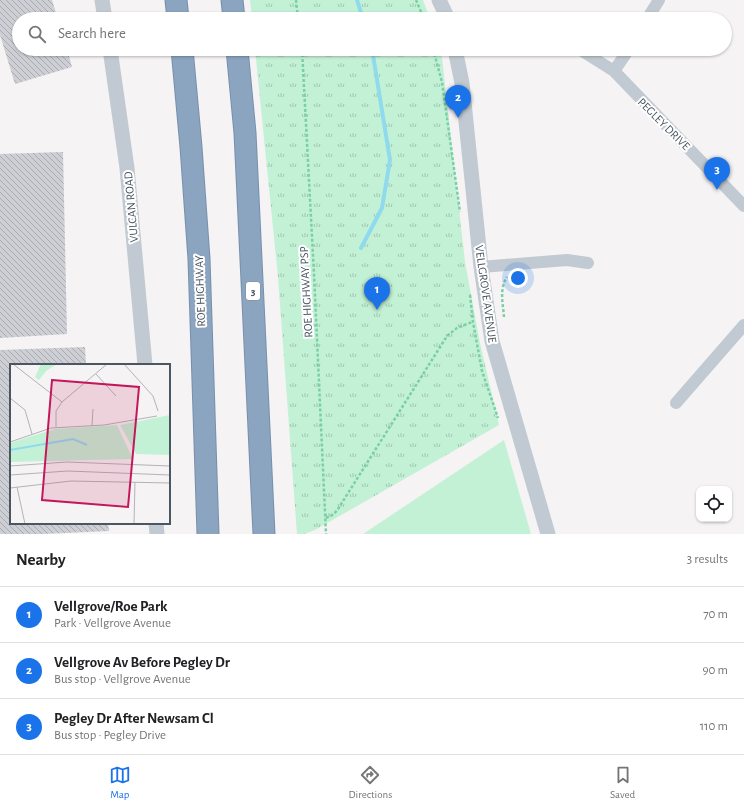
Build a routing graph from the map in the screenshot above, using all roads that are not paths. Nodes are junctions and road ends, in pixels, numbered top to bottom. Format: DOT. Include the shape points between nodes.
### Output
graph roads {
  1 [pos="102,0"];
  2 [pos="176,0"];
  3 [pos="232,0"];
  4 [pos="439,0"];
  5 [pos="659,0"];
  6 [pos="104,12"];
  7 [pos="177,12"];
  8 [pos="233,12"];
  9 [pos="445,12"];
  10 [pos="651,12"];
  11 [pos="111,56"];
  12 [pos="183,56"];
  13 [pos="238,56"];
  14 [pos="456,56"];
  15 [pos="590,56"];
  16 [pos="624,56"];
  17 [pos="614,71"];
  18 [pos="744,206"];
  19 [pos="588,263"];
  20 [pos="481,268"];
  21 [pos="744,325"];
  22 [pos="145,364"];
  23 [pos="676,403"];
  24 [pos="156,524"];
  25 [pos="157,534"];
  26 [pos="208,534"];
  27 [pos="264,534"];
  28 [pos="548,534"];
  1 -- 6 [label="street"];
  2 -- 7 [label="highway"];
  3 -- 8 [label="highway"];
  4 -- 9 [label="street"];
  5 -- 10 [label="street"];
  11 -- 22 [label="street, VULCAN ROAD" via="127,168"];
  12 -- 26 [label="highway, ROE HIGHWAY" via="199,259"];
  13 -- 27 [label="highway, 3" via="245,133"];
  14 -- 20 [label="street, VELLGROVE AVENUE" via="462,83"];
  15 -- 17 [label="street, PEGLEY DRIVE"];
  16 -- 17 [label="street"];
  17 -- 18 [label="street, PEGLEY DRIVE"];
  19 -- 20 [label="street" via="567,260"];
  20 -- 28 [label="street, VELLGROVE AVENUE" via="492,341"];
  21 -- 23 [label="street"];
  24 -- 25 [label="street"];
}
